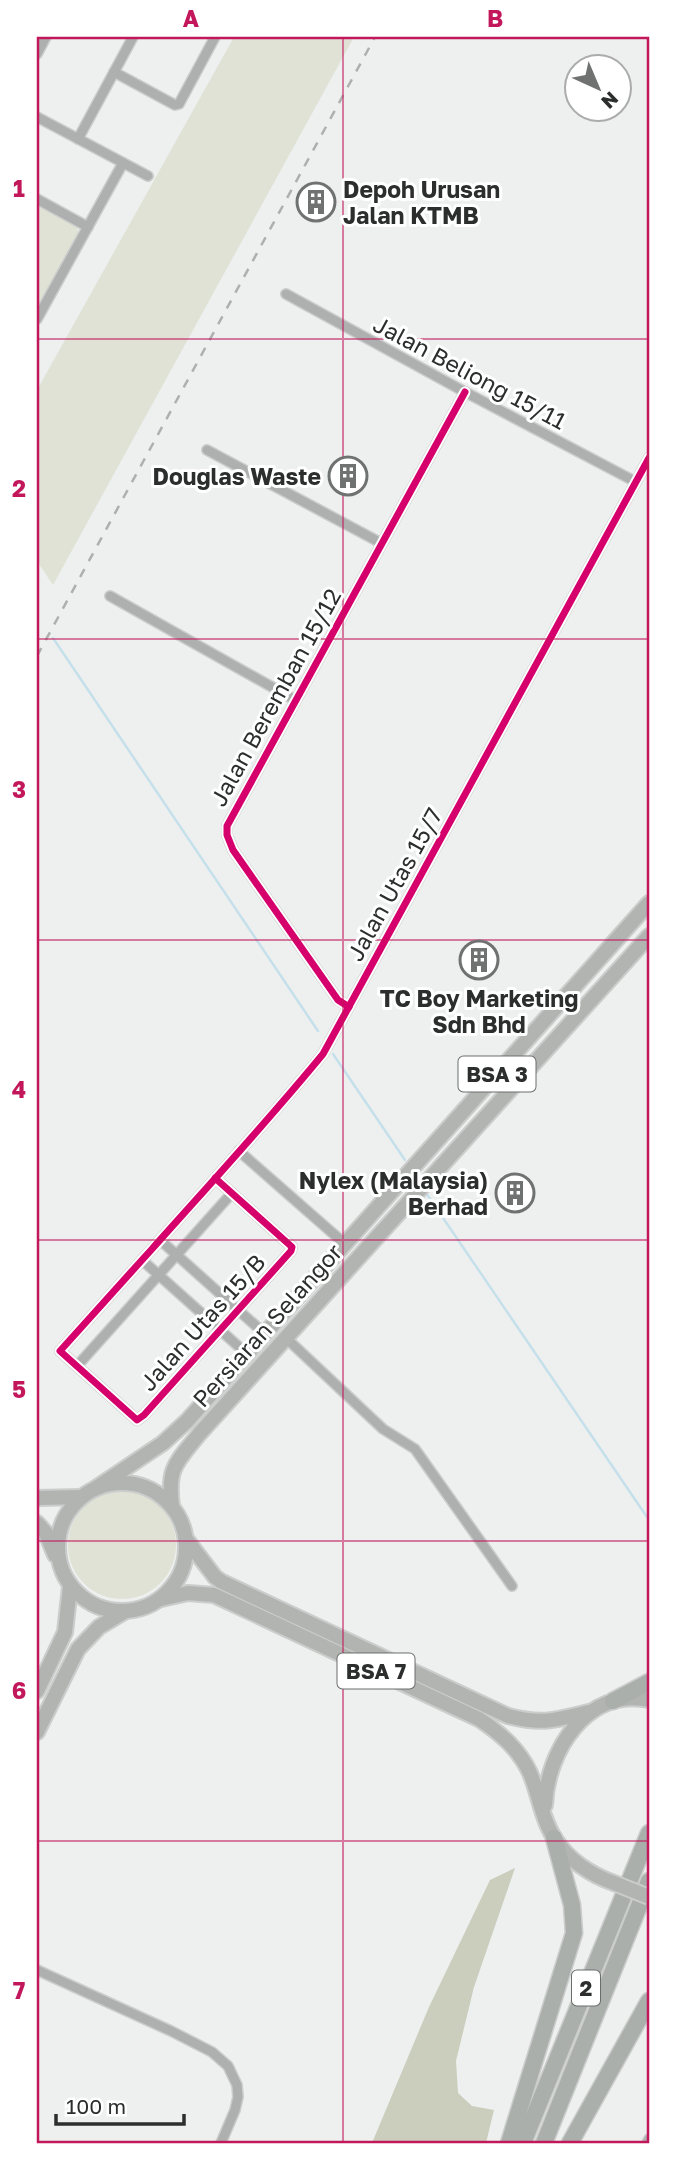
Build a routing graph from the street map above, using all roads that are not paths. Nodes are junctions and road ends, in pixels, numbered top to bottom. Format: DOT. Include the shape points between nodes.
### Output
graph roads {
  1 [pos="46,37"];
  2 [pos="133,37"];
  3 [pos="215,37"];
  4 [pos="37,54"];
  5 [pos="114,72"];
  6 [pos="37,117"];
  7 [pos="78,139"];
  8 [pos="123,163"];
  9 [pos="148,176"];
  10 [pos="37,199"];
  11 [pos="88,226"];
  12 [pos="286,294"];
  13 [pos="37,319"];
  14 [pos="465,392"];
  15 [pos="207,450"];
  16 [pos="649,458"];
  17 [pos="636,482"];
  18 [pos="381,544"];
  19 [pos="110,596"];
  20 [pos="295,700"];
  21 [pos="649,904"];
  22 [pos="649,936"];
  23 [pos="349,1007"];
  24 [pos="239,1151"];
  25 [pos="215,1178"];
  26 [pos="232,1193"];
  27 [pos="160,1240"];
  28 [pos="345,1244"];
  29 [pos="177,1255"];
  30 [pos="142,1260"];
  31 [pos="158,1275"];
  32 [pos="238,1310"];
  33 [pos="220,1330"];
  34 [pos="265,1334"];
  35 [pos="286,1338"];
  36 [pos="60,1351"];
  37 [pos="247,1354"];
  38 [pos="77,1366"];
  39 [pos="96,1488"];
  40 [pos="82,1497"];
  41 [pos="37,1498"];
  42 [pos="172,1507"];
  43 [pos="37,1523"];
  44 [pos="186,1539"];
  45 [pos="59,1566"];
  46 [pos="512,1586"];
  47 [pos="71,1587"];
  48 [pos="161,1599"];
  49 [pos="124,1612"];
  50 [pos="649,1682"];
  51 [pos="37,1691"];
  52 [pos="649,1700"];
  53 [pos="613,1701"];
  54 [pos="589,1712"];
  55 [pos="37,1732"];
  56 [pos="545,1814"];
  57 [pos="649,1833"];
  58 [pos="554,1838"];
  59 [pos="649,1881"];
  60 [pos="649,1897"];
  61 [pos="37,1970"];
  62 [pos="649,2001"];
  63 [pos="221,2143"];
  64 [pos="509,2143"];
  65 [pos="523,2143"];
  66 [pos="544,2143"];
  67 [pos="570,2143"];
  1 -- 4 [label="street"];
  2 -- 5 [label="street"];
  3 -- 5 [label="street" via="179,104"];
  5 -- 7 [label="street"];
  6 -- 7 [label="street"];
  7 -- 8 [label="street"];
  8 -- 9 [label="street"];
  8 -- 11 [label="street"];
  10 -- 11 [label="street"];
  11 -- 13 [label="street"];
  12 -- 14 [label="street, Jalan Beliong 15/11"];
  14 -- 17 [label="street, Jalan Beliong 15/11"];
  14 -- 18 [label="street, Jalan Beremban 15/12"];
  15 -- 18 [label="street"];
  16 -- 17 [label="street, Jalan Utas 15/7"];
  17 -- 23 [label="street, Jalan Utas 15/7"];
  18 -- 20 [label="street, Jalan Beremban 15/12"];
  19 -- 20 [label="street"];
  20 -- 23 [label="street, Jalan Beremban 15/12" via="226,835 338,1000"];
  21 -- 28 [label="main road, Persiaran Selangor / BSA 3"];
  22 -- 35 [label="main road, Persiaran Selangor / BSA 3"];
  23 -- 24 [label="street, Jalan Utas 15/7" via="323,1054"];
  24 -- 25 [label="street, Jalan Utas 15/7"];
  24 -- 28 [label="street"];
  25 -- 26 [label="street, Jalan Utas 15/B"];
  25 -- 27 [label="street, Jalan Utas 15/7"];
  26 -- 29 [label="street"];
  26 -- 32 [label="street, Jalan Utas 15/B" via="292,1247"];
  27 -- 29 [label="street"];
  27 -- 30 [label="street, Jalan Utas 15/7"];
  28 -- 34 [label="main road, Persiaran Selangor / BSA 3"];
  29 -- 31 [label="street"];
  29 -- 32 [label="street"];
  30 -- 31 [label="street"];
  30 -- 36 [label="street, Jalan Utas 15/7"];
  31 -- 33 [label="street"];
  31 -- 38 [label="street"];
  32 -- 33 [label="street, Jalan Utas 15/B"];
  32 -- 34 [label="street"];
  33 -- 37 [label="street"];
  33 -- 38 [label="street, Jalan Utas 15/B" via="137,1420"];
  34 -- 37 [label="main road, Persiaran Selangor / BSA 3"];
  35 -- 42 [label="main road, Persiaran Selangor / BSA 3" via="175,1464 169,1484"];
  35 -- 46 [label="street" via="383,1429 415,1449"];
  36 -- 38 [label="street, Jalan Utas 15/B"];
  37 -- 39 [label="main road, Persiaran Selangor / BSA 3" via="163,1443"];
  39 -- 40 [label="main road"];
  39 -- 42 [label="main road" via="129,1483 160,1495"];
  40 -- 41 [label="main road"];
  40 -- 45 [label="main road" via="58,1535"];
  42 -- 44 [label="main road"];
  43 -- 45 [label="main road"];
  44 -- 48 [label="main road" via="185,1562"];
  44 -- 54 [label="main road, BSA 7" via="222,1582 508,1716 532,1723"];
  45 -- 47 [label="main road"];
  47 -- 49 [label="main road" via="104,1610"];
  47 -- 51 [label="main road" via="65,1632"];
  48 -- 49 [label="main road"];
  48 -- 56 [label="main road, BSA 7" via="188,1593 214,1595 478,1719 503,1735 516,1751"];
  49 -- 55 [label="main road" via="99,1627 78,1649"];
  50 -- 53 [label="highway"];
  52 -- 53 [label="main road"];
  53 -- 54 [label="main road"];
  54 -- 56 [label="main road" via="554,1758"];
  56 -- 58 [label="main road"];
  57 -- 65 [label="highway, 2"];
  58 -- 60 [label="main road, bridge" via="584,1868"];
  58 -- 64 [label="highway" via="572,1905 574,1933"];
  59 -- 66 [label="highway, 2"];
  61 -- 63 [label="street" via="171,2031 212,2052 228,2066 238,2098"];
  62 -- 67 [label="highway"];
}
